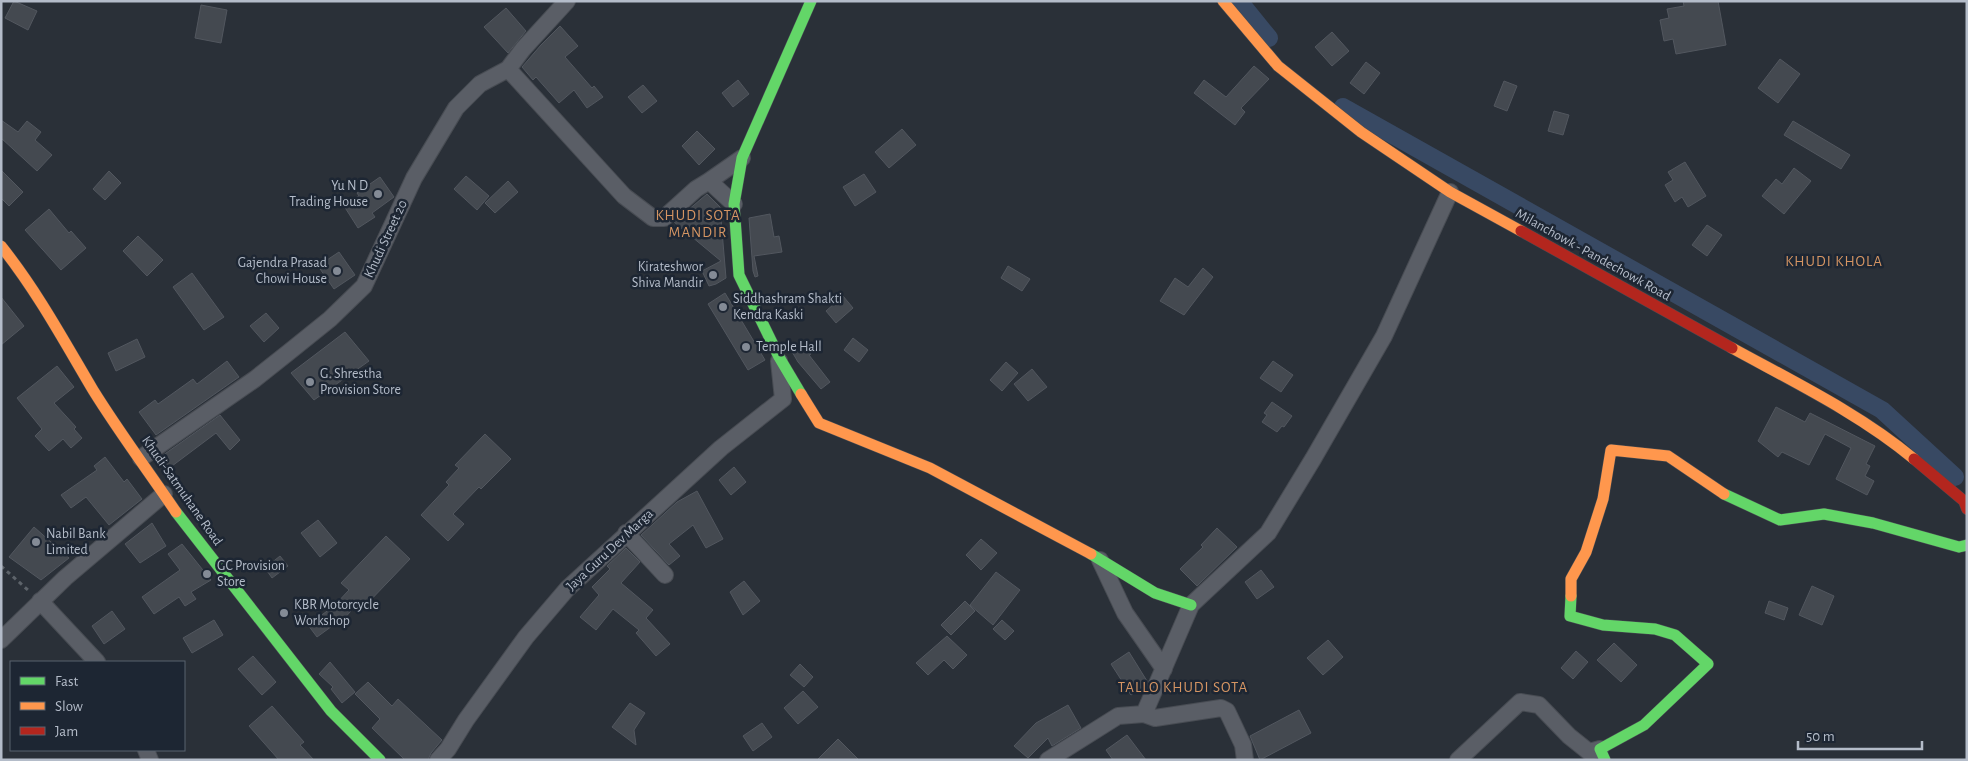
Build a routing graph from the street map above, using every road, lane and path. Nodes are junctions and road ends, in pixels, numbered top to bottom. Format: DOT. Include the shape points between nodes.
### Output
graph roads {
  1 [pos="567,1"];
  2 [pos="811,1"];
  3 [pos="1223,1"];
  4 [pos="508,69"];
  5 [pos="742,158"];
  6 [pos="708,180"];
  7 [pos="1450,192"];
  8 [pos="734,204"];
  9 [pos="1,246"];
  10 [pos="779,357"];
  11 [pos="783,399"];
  12 [pos="810,408"];
  13 [pos="140,458"];
  14 [pos="164,494"];
  15 [pos="1967,509"];
  16 [pos="626,533"];
  17 [pos="1967,544"];
  18 [pos="1099,558"];
  19 [pos="1,566"];
  20 [pos="665,575"];
  21 [pos="40,602"];
  22 [pos="1190,605"];
  23 [pos="1,640"];
  24 [pos="96,661"];
  25 [pos="1164,669"];
  26 [pos="1144,714"];
  27 [pos="1602,754"];
  28 [pos="380,760"];
  29 [pos="438,760"];
  30 [pos="1048,760"];
  31 [pos="1245,760"];
  32 [pos="1458,760"];
  1 -- 4 [label="street, Khudi Street 20"];
  2 -- 5 [label="street"];
  3 -- 7 [label="street, Milanchowk - Pandechowk Road" via="1278,66 1361,132"];
  4 -- 6 [label="street" via="624,196 653,218 664,218"];
  4 -- 13 [label="street, Khudi Street 20" via="480,84 456,108 414,178 364,286 282,358"];
  5 -- 6 [label="street"];
  5 -- 8 [label="street"];
  6 -- 8 [label="street"];
  7 -- 15 [label="street, Milanchowk - Pandechowk Road" via="1839,407 1890,439 1964,501"];
  7 -- 22 [label="street" via="1384,336 1268,533"];
  8 -- 10 [label="street" via="739,275"];
  9 -- 13 [label="street, Khudi-Satmuhane Road" via="53,320 94,392"];
  10 -- 11 [label="street"];
  10 -- 12 [label="street"];
  11 -- 12 [label="street"];
  11 -- 16 [label="street, Jaya Guru Dev Marga" via="721,448"];
  12 -- 18 [label="street" via="819,423 930,468"];
  13 -- 14 [label="street, Khudi-Satmuhane Road"];
  14 -- 21 [label="street"];
  14 -- 28 [label="street, Khudi-Satmuhane Road" via="331,711"];
  16 -- 20 [label="street"];
  16 -- 29 [label="street, Jaya Guru Dev Marga" via="567,589 526,637"];
  17 -- 27 [label="street" via="1959,547 1873,523 1824,514 1780,520 1730,498 1668,456 1611,450 1603,499 1586,552 1571,580 1570,616 1603,625 1675,634 1708,664 1644,725"];
  18 -- 22 [label="street" via="1155,593"];
  18 -- 25 [label="street" via="1125,612"];
  19 -- 21 [label="path"];
  21 -- 23 [label="street"];
  21 -- 24 [label="street"];
  22 -- 25 [label="street"];
  25 -- 26 [label="street"];
  26 -- 30 [label="street" via="1118,716"];
  26 -- 31 [label="street" via="1155,718 1221,708 1226,711 1243,744"];
  27 -- 32 [label="street" via="1589,752 1539,705 1520,702"];
}
